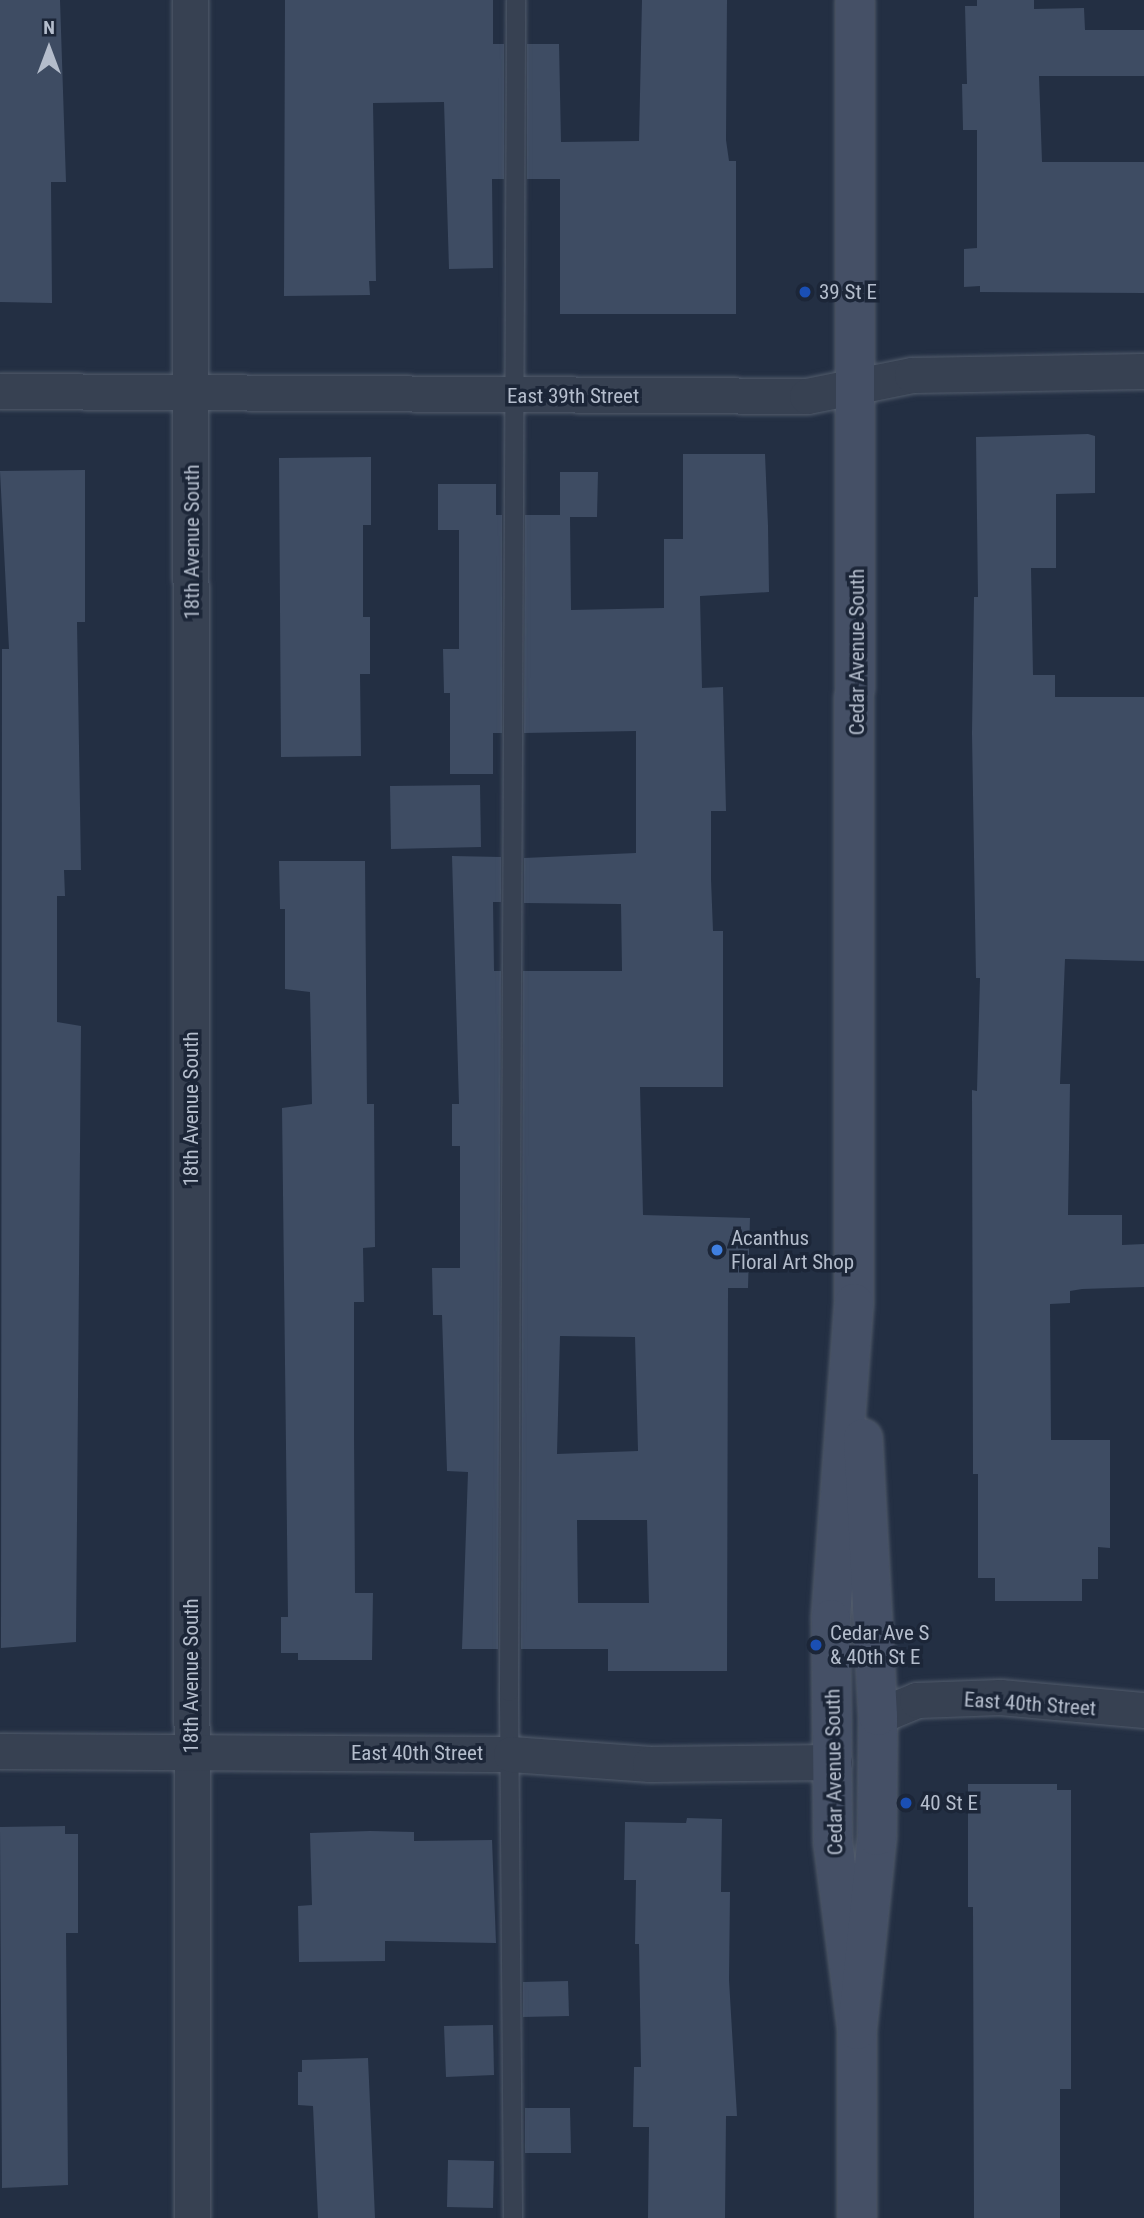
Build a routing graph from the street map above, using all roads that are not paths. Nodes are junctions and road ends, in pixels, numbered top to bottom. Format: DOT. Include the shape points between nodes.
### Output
graph roads {
  1 [pos="190,0"];
  2 [pos="516,0"];
  3 [pos="855,0"];
  4 [pos="1144,371"];
  5 [pos="858,386"];
  6 [pos="0,391"];
  7 [pos="192,394"];
  8 [pos="518,397"];
  9 [pos="854,1303"];
  10 [pos="1131,1710"];
  11 [pos="878,1716"];
  12 [pos="0,1751"];
  13 [pos="191,1752"];
  14 [pos="511,1754"];
  15 [pos="834,1762"];
  16 [pos="857,2030"];
  17 [pos="192,2218"];
  18 [pos="513,2218"];
  19 [pos="857,2218"];
  1 -- 7 [label="street, 18th Avenue South"];
  2 -- 8 [label="lane"];
  3 -- 5 [label="main road, Cedar Avenue South"];
  4 -- 5 [label="street, East 39th Street" via="912,375"];
  5 -- 8 [label="street, East 39th Street" via="807,396"];
  5 -- 9 [label="main road, Cedar Avenue South"];
  6 -- 7 [label="street, East 39th Street"];
  7 -- 8 [label="street, East 39th Street"];
  7 -- 13 [label="street, 18th Avenue South"];
  8 -- 14 [label="lane"];
  9 -- 11 [label="main road, Cedar Avenue South" via="875,1601"];
  9 -- 15 [label="main road, Cedar Avenue South" via="831,1619"];
  10 -- 11 [label="street, East 40th Street" via="1000,1697 917,1700"];
  11 -- 16 [label="main road, Cedar Avenue South" via="877,1836"];
  12 -- 13 [label="street, East 40th Street"];
  13 -- 14 [label="street, East 40th Street"];
  13 -- 17 [label="street, 18th Avenue South"];
  14 -- 15 [label="street, East 40th Street" via="650,1764"];
  14 -- 18 [label="lane"];
  15 -- 16 [label="main road, Cedar Avenue South" via="833,1842"];
  16 -- 19 [label="main road, Cedar Avenue South"];
}
